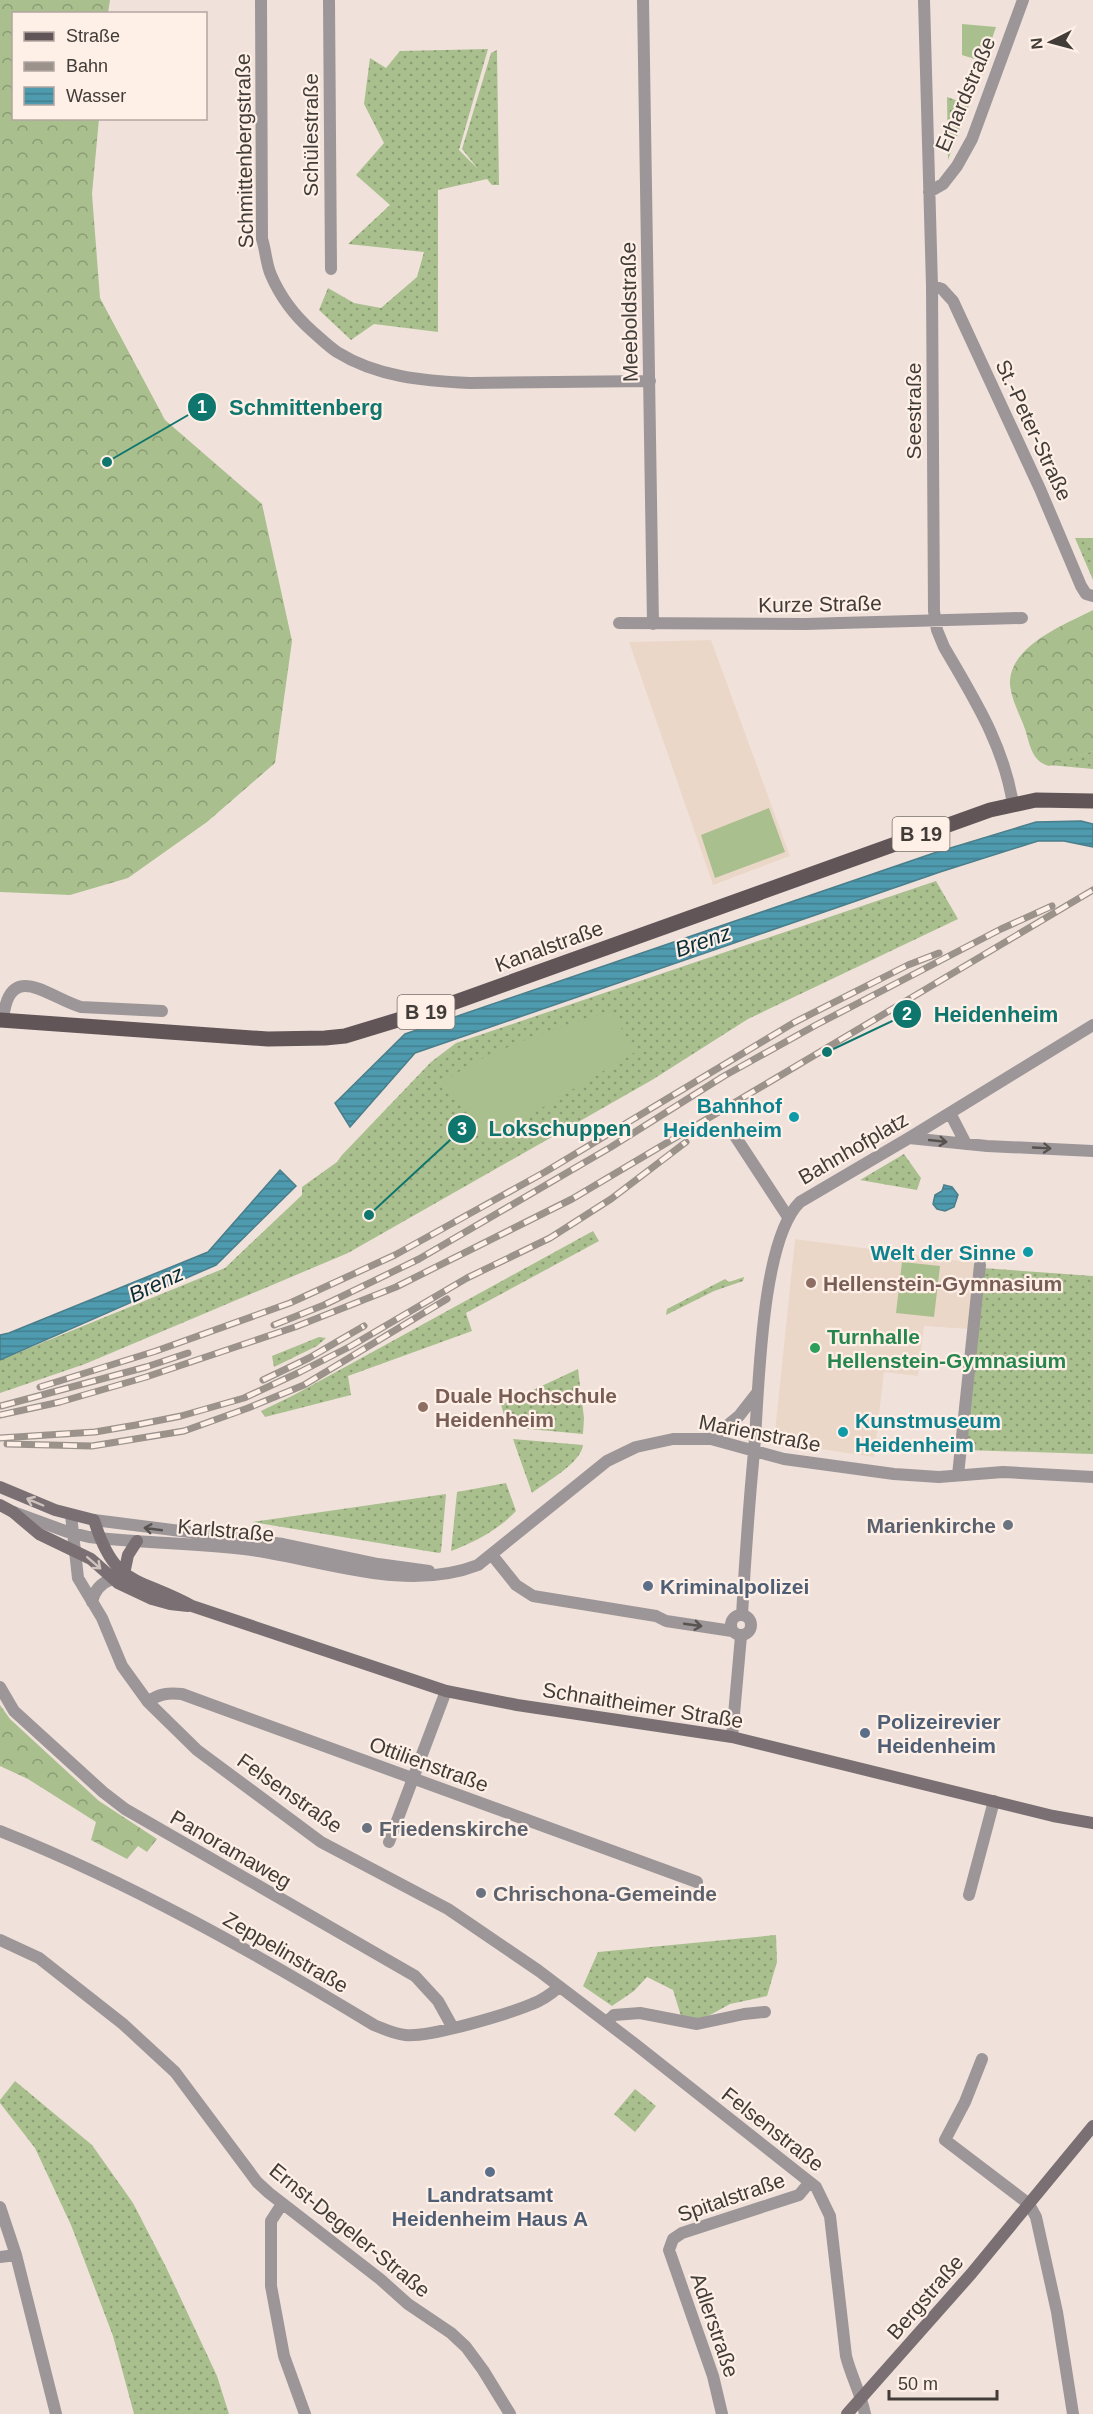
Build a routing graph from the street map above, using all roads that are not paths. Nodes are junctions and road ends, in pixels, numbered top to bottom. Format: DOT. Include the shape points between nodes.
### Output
graph roads {
  1 [pos="261,0"];
  2 [pos="329,0"];
  3 [pos="643,0"];
  4 [pos="924,0"];
  5 [pos="1023,0"];
  6 [pos="929,192"];
  7 [pos="332,269"];
  8 [pos="932,286"];
  9 [pos="650,381"];
  10 [pos="1093,596"];
  11 [pos="1022,618"];
  12 [pos="935,621"];
  13 [pos="619,623"];
  14 [pos="653,624"];
  15 [pos="1093,801"];
  16 [pos="1013,804"];
  17 [pos="162,1011"];
  18 [pos="1,1020"];
  19 [pos="1093,1025"];
  20 [pos="950,1113"];
  21 [pos="735,1136"];
  22 [pos="909,1138"];
  23 [pos="966,1144"];
  24 [pos="1093,1151"];
  25 [pos="788,1217"];
  26 [pos="980,1265"];
  27 [pos="758,1392"];
  28 [pos="711,1439"];
  29 [pos="754,1451"];
  30 [pos="1093,1468"];
  31 [pos="958,1475"];
  32 [pos="1087,1476"];
  33 [pos="0,1486"];
  34 [pos="0,1505"];
  35 [pos="13,1512"];
  36 [pos="70,1515"];
  37 [pos="94,1520"];
  38 [pos="74,1534"];
  39 [pos="100,1539"];
  40 [pos="137,1541"];
  41 [pos="74,1551"];
  42 [pos="492,1555"];
  43 [pos="124,1574"];
  44 [pos="438,1574"];
  45 [pos="112,1579"];
  46 [pos="92,1602"];
  47 [pos="192,1606"];
  48 [pos="736,1633"];
  49 [pos="0,1687"];
  50 [pos="446,1691"];
  51 [pos="148,1702"];
  52 [pos="732,1737"];
  53 [pos="413,1779"];
  54 [pos="994,1801"];
  55 [pos="1093,1823"];
  56 [pos="0,1831"];
  57 [pos="389,1842"];
  58 [pos="697,1881"];
  59 [pos="969,1895"];
  60 [pos="0,1940"];
  61 [pos="560,1987"];
  62 [pos="765,2012"];
  63 [pos="607,2022"];
  64 [pos="453,2028"];
  65 [pos="982,2059"];
  66 [pos="1093,2126"];
  67 [pos="809,2183"];
  68 [pos="282,2204"];
  69 [pos="1029,2204"];
  70 [pos="0,2207"];
  71 [pos="669,2250"];
  72 [pos="16,2255"];
  73 [pos="0,2257"];
  74 [pos="862,2399"];
  75 [pos="56,2414"];
  76 [pos="305,2414"];
  77 [pos="510,2414"];
  78 [pos="722,2414"];
  79 [pos="847,2414"];
  80 [pos="865,2414"];
  81 [pos="1073,2414"];
  1 -- 9 [label="street, Schmittenbergstraße" via="262,239 270,275 304,323 334,351 358,364 397,376 454,382"];
  2 -- 7 [label="street, Schülestraße"];
  3 -- 9 [label="street, Meeboldstraße"];
  4 -- 6 [label="street, Seestraße"];
  5 -- 6 [label="street, Erhardstraße" via="972,139 943,184"];
  6 -- 8 [label="street, Seestraße"];
  8 -- 10 [label="street, St.-Peter-Straße" via="942,289 953,301 1081,586"];
  8 -- 12 [label="street, Seestraße"];
  9 -- 14 [label="street, Meeboldstraße"];
  11 -- 12 [label="street, Kurze Straße"];
  12 -- 14 [label="street, Kurze Straße"];
  12 -- 16 [label="street, Seestraße" via="944,646 998,744"];
  13 -- 14 [label="street, Kurze Straße"];
  15 -- 16 [label="main road, Kanalstraße / B 19"];
  16 -- 18 [label="main road, Kanalstraße / B 19" via="447,1005 345,1036 268,1039"];
  17 -- 18 [label="street, Kanalstraße" via="81,1007 41,988 19,987 7,998"];
  19 -- 20 [label="street, Bahnhofplatz"];
  20 -- 22 [label="street, Bahnhofplatz"];
  20 -- 23 [label="street"];
  21 -- 25 [label="street, Bahnhofplatz"];
  22 -- 23 [label="street, one-way"];
  22 -- 25 [label="street, Bahnhofplatz" via="800,1202"];
  23 -- 24 [label="street, one-way"];
  25 -- 27 [label="street" via="771,1273"];
  26 -- 31 [label="street"];
  27 -- 28 [label="street" via="739,1416"];
  27 -- 29 [label="street"];
  28 -- 29 [label="street, Marienstraße"];
  28 -- 42 [label="street, Marienstraße" via="655,1441 607,1461"];
  29 -- 31 [label="street, Marienstraße" via="831,1467 939,1477"];
  29 -- 48 [label="street" via="742,1615 748,1618 751,1628 747,1634"];
  30 -- 32 [label="street"];
  31 -- 32 [label="street, Marienstraße" via="1003,1472"];
  36 -- 33 [label="street, one-way"];
  34 -- 35 [label="street, Schnaitheimer Straße"];
  35 -- 38 [label="street, Karlstraße"];
  35 -- 41 [label="street, Schnaitheimer Straße" via="39,1534"];
  36 -- 37 [label="street"];
  36 -- 38 [label="street, Felsenstraße"];
  37 -- 39 [label="street, Schnaitheimer Straße"];
  44 -- 37 [label="street, Karlstraße, one-way" via="283,1544"];
  38 -- 39 [label="street, Karlstraße"];
  38 -- 41 [label="street, Felsenstraße"];
  39 -- 40 [label="street, Karlstraße"];
  39 -- 43 [label="street, Schnaitheimer Straße"];
  40 -- 43 [label="street" via="128,1554"];
  40 -- 44 [label="street, Karlstraße" via="248,1549 405,1577"];
  41 -- 45 [label="street, Schnaitheimer Straße, one-way" via="91,1559"];
  41 -- 46 [label="street, Felsenstraße" via="78,1578"];
  42 -- 44 [label="street, Karlstraße" via="470,1568"];
  42 -- 48 [label="street, one-way" via="516,1586 533,1596"];
  43 -- 47 [label="street, Schnaitheimer Straße"];
  45 -- 46 [label="street" via="96,1591"];
  45 -- 47 [label="street, Schnaitheimer Straße" via="152,1599"];
  46 -- 51 [label="street, Felsenstraße" via="122,1666"];
  47 -- 50 [label="street, Schnaitheimer Straße"];
  48 -- 52 [label="street"];
  49 -- 64 [label="street, Panoramaweg" via="14,1710 102,1792 415,1976 438,2001"];
  50 -- 52 [label="street, Schnaitheimer Straße"];
  50 -- 53 [label="street"];
  51 -- 53 [label="street, Ottilienstraße" via="166,1693 182,1694"];
  51 -- 61 [label="street, Felsenstraße" via="197,1750 321,1842 448,1910"];
  52 -- 54 [label="street, Schnaitheimer Straße"];
  53 -- 57 [label="street"];
  53 -- 58 [label="street, Ottilienstraße"];
  54 -- 55 [label="street, Schnaitheimer Straße"];
  54 -- 59 [label="street"];
  56 -- 64 [label="street, Zeppelinstraße" via="183,1916 374,2025 407,2036"];
  60 -- 68 [label="street, Ernst-Degeler-Straße" via="39,1958 123,2024 175,2072 257,2182"];
  61 -- 63 [label="street, Felsenstraße"];
  61 -- 64 [label="street, Zeppelinstraße" via="532,2004"];
  62 -- 63 [label="street" via="697,2025 640,2013 614,2015"];
  63 -- 67 [label="street, Felsenstraße"];
  65 -- 69 [label="street" via="945,2140"];
  66 -- 69 [label="street, Bergstraße"];
  67 -- 71 [label="street, Spitalstraße" via="799,2195 682,2233 673,2239"];
  67 -- 74 [label="street, Felsenstraße" via="821,2196 830,2216 846,2356"];
  68 -- 76 [label="street" via="271,2221 272,2286 284,2356"];
  68 -- 77 [label="street, Ernst-Degeler-Straße" via="408,2304 451,2333 483,2370"];
  69 -- 74 [label="street, Bergstraße"];
  69 -- 81 [label="street" via="1036,2217 1057,2312"];
  70 -- 72 [label="street"];
  71 -- 78 [label="street, Adlerstraße" via="713,2376"];
  72 -- 73 [label="street"];
  72 -- 75 [label="street"];
  74 -- 79 [label="street, Bergstraße"];
  74 -- 80 [label="street, Felsenstraße"];
}
